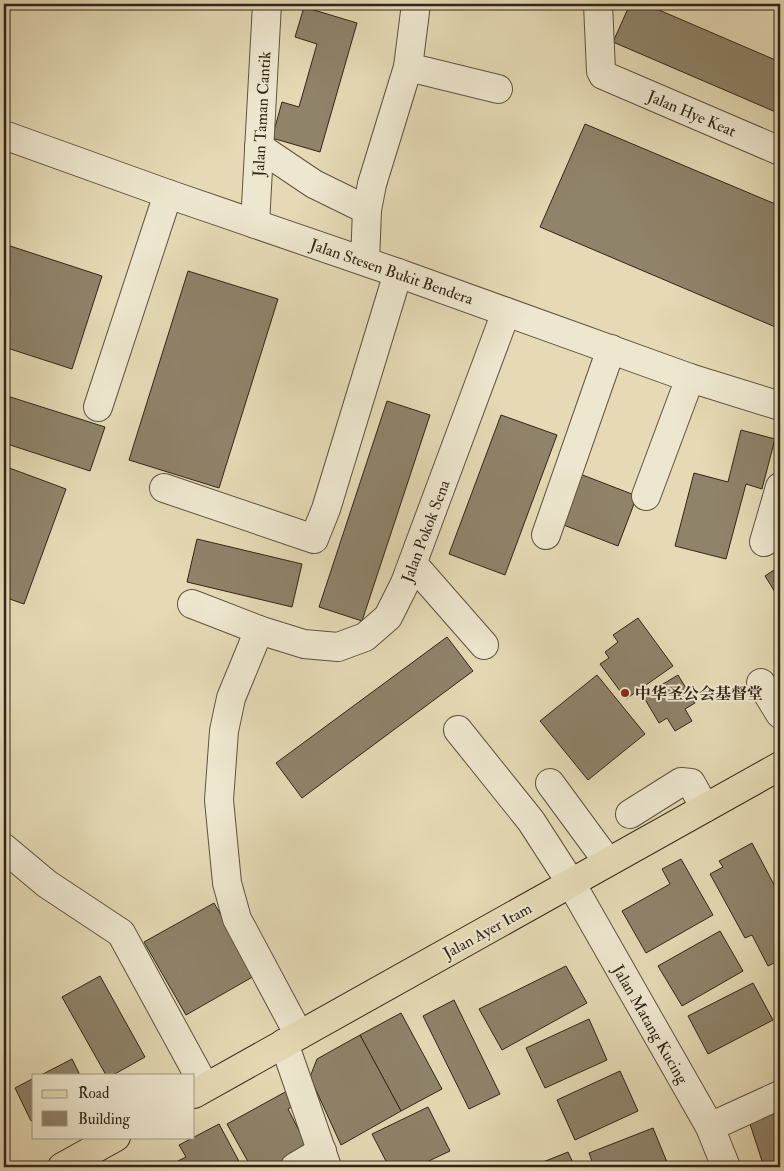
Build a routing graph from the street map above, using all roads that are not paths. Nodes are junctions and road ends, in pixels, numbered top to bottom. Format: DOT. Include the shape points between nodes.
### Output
graph roads {
  1 [pos="267,4"];
  2 [pos="416,4"];
  3 [pos="598,4"];
  4 [pos="408,67"];
  5 [pos="498,89"];
  6 [pos="4,135"];
  7 [pos="259,147"];
  8 [pos="780,151"];
  9 [pos="168,194"];
  10 [pos="367,210"];
  11 [pos="255,224"];
  12 [pos="364,261"];
  13 [pos="398,273"];
  14 [pos="506,312"];
  15 [pos="611,350"];
  16 [pos="690,378"];
  17 [pos="780,406"];
  18 [pos="98,407"];
  19 [pos="780,487"];
  20 [pos="164,488"];
  21 [pos="646,496"];
  22 [pos="546,536"];
  23 [pos="764,542"];
  24 [pos="413,564"];
  25 [pos="192,604"];
  26 [pos="259,630"];
  27 [pos="484,645"];
  28 [pos="761,683"];
  29 [pos="780,714"];
  30 [pos="458,730"];
  31 [pos="780,766"];
  32 [pos="550,783"];
  33 [pos="705,808"];
  34 [pos="630,814"];
  35 [pos="4,848"];
  36 [pos="608,862"];
  37 [pos="571,883"];
  38 [pos="291,1039"];
  39 [pos="192,1074"];
  40 [pos="200,1090"];
  41 [pos="780,1095"];
  42 [pos="710,1127"];
  43 [pos="114,1138"];
  44 [pos="325,1159"];
  45 [pos="62,1167"];
  46 [pos="295,1167"];
  47 [pos="726,1167"];
  1 -- 7 [label="street, Jalan Taman Cantik"];
  2 -- 4 [label="street"];
  3 -- 8 [label="street, Jalan Hye Keat" via="601,71 604,75"];
  4 -- 5 [label="street"];
  4 -- 10 [label="street" via="376,167"];
  6 -- 9 [label="street, Jalan Stesen Bukit Bendera"];
  7 -- 10 [label="street" via="314,184"];
  7 -- 11 [label="street, Jalan Taman Cantik"];
  9 -- 11 [label="street, Jalan Stesen Bukit Bendera"];
  9 -- 18 [label="street"];
  10 -- 12 [label="street"];
  11 -- 12 [label="street, Jalan Stesen Bukit Bendera"];
  12 -- 13 [label="street, Jalan Stesen Bukit Bendera"];
  13 -- 14 [label="street, Jalan Stesen Bukit Bendera"];
  13 -- 20 [label="street" via="314,539"];
  14 -- 15 [label="street, Jalan Stesen Bukit Bendera"];
  14 -- 24 [label="street, Jalan Pokok Sena"];
  15 -- 16 [label="street, Jalan Stesen Bukit Bendera"];
  15 -- 22 [label="street"];
  16 -- 17 [label="street, Jalan Stesen Bukit Bendera"];
  16 -- 21 [label="street"];
  19 -- 23 [label="street"];
  24 -- 26 [label="street, Jalan Pokok Sena" via="388,617 365,637 338,647 304,644"];
  24 -- 27 [label="street"];
  25 -- 26 [label="street, Jalan Pokok Sena"];
  26 -- 38 [label="street" via="231,698 224,731 219,800 228,883 237,919"];
  28 -- 29 [label="street"];
  30 -- 37 [label="street, Jalan Matang Kucing" via="531,822"];
  31 -- 33 [label="main road, Jalan Ayer Itam"];
  32 -- 36 [label="street"];
  33 -- 34 [label="street" via="691,783 681,782"];
  33 -- 36 [label="main road, Jalan Ayer Itam"];
  35 -- 39 [label="street" via="47,884 121,933"];
  36 -- 37 [label="main road, Jalan Ayer Itam"];
  37 -- 38 [label="main road, Jalan Ayer Itam"];
  37 -- 42 [label="street, Jalan Matang Kucing"];
  38 -- 40 [label="main road, Jalan Ayer Itam"];
  38 -- 44 [label="street"];
  41 -- 42 [label="street"];
  42 -- 47 [label="street, Jalan Matang Kucing"];
  43 -- 45 [label="main road"];
  44 -- 46 [label="street"];
}
